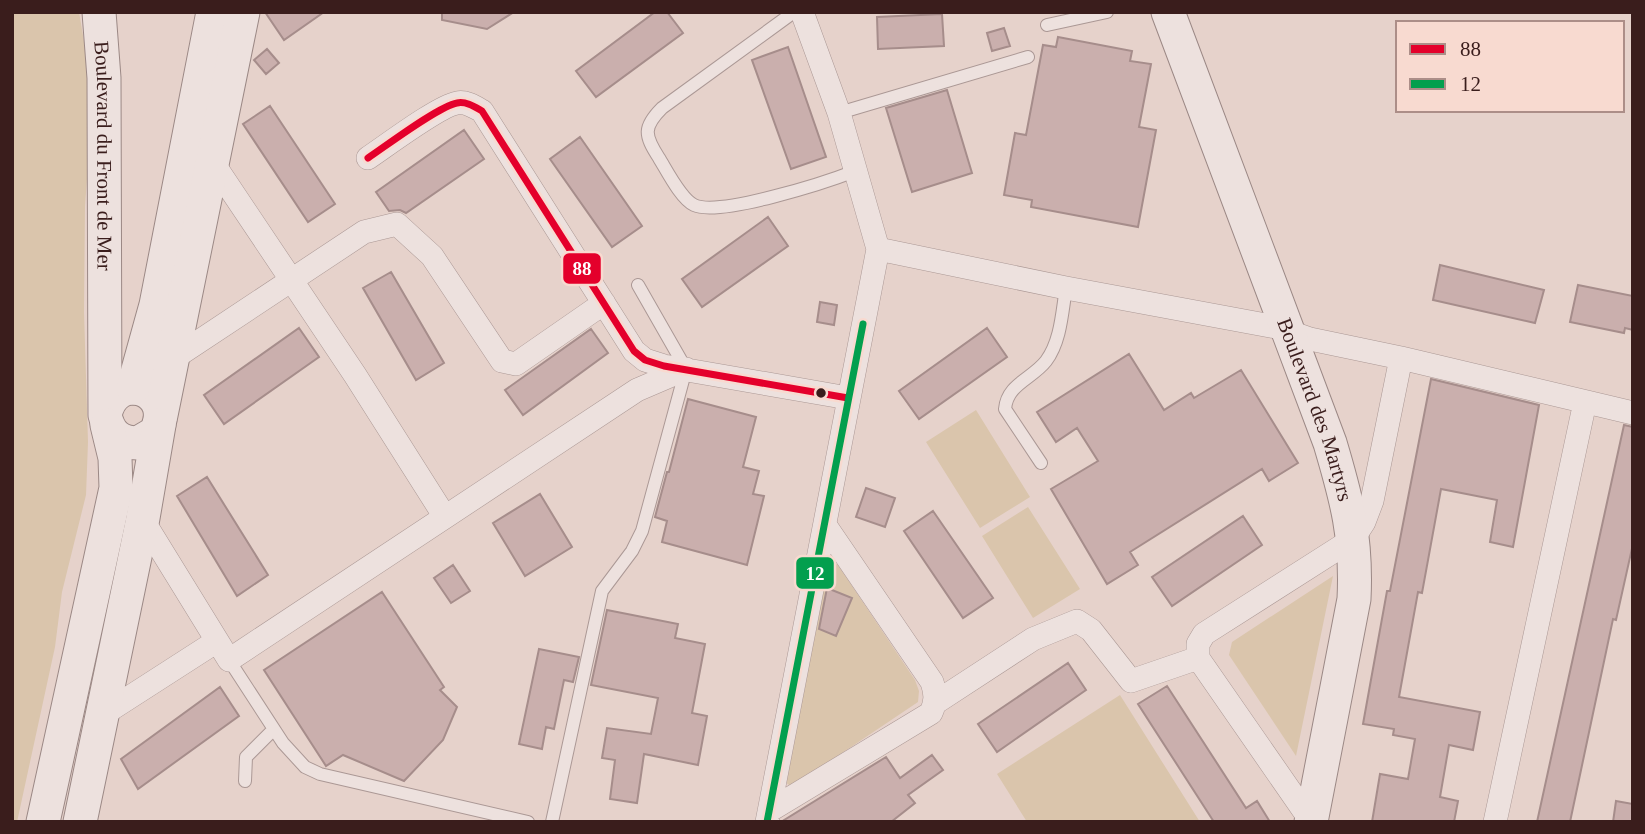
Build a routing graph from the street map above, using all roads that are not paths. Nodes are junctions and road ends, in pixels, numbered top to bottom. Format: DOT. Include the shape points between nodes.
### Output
graph roads {
  1 [pos="99,12"];
  2 [pos="213,12"];
  3 [pos="243,12"];
  4 [pos="794,12"];
  5 [pos="802,12"];
  6 [pos="1107,12"];
  7 [pos="1168,12"];
  8 [pos="1047,24"];
  9 [pos="1028,57"];
  10 [pos="839,113"];
  11 [pos="368,158"];
  12 [pos="213,163"];
  13 [pos="855,171"];
  14 [pos="878,249"];
  15 [pos="291,281"];
  16 [pos="638,285"];
  17 [pos="1066,288"];
  18 [pos="103,300"];
  19 [pos="604,303"];
  20 [pos="1289,332"];
  21 [pos="174,358"];
  22 [pos="1401,358"];
  23 [pos="686,369"];
  24 [pos="131,388"];
  25 [pos="848,398"];
  26 [pos="1586,402"];
  27 [pos="1633,413"];
  28 [pos="106,420"];
  29 [pos="160,420"];
  30 [pos="1041,463"];
  31 [pos="116,488"];
  32 [pos="445,517"];
  33 [pos="143,518"];
  34 [pos="825,525"];
  35 [pos="1353,539"];
  36 [pos="223,650"];
  37 [pos="1198,658"];
  38 [pos="935,703"];
  39 [pos="102,715"];
  40 [pos="274,729"];
  41 [pos="245,781"];
  42 [pos="768,816"];
  43 [pos="1311,821"];
  44 [pos="43,822"];
  45 [pos="80,822"];
  46 [pos="528,822"];
  47 [pos="551,822"];
  48 [pos="1495,822"];
  1 -- 18 [label="street, Boulevard du Front de Mer" via="104,78"];
  2 -- 24 [label="street" via="156,306"];
  3 -- 12 [label="street"];
  4 -- 13 [label="lane" via="662,107 649,122 648,141 694,206 757,201"];
  5 -- 10 [label="street"];
  6 -- 8 [label="lane"];
  7 -- 20 [label="street, Boulevard des Martyrs"];
  9 -- 10 [label="lane"];
  10 -- 13 [label="street"];
  11 -- 19 [label="street" via="458,102 482,111"];
  12 -- 15 [label="street"];
  12 -- 21 [label="street"];
  13 -- 14 [label="street"];
  14 -- 17 [label="street"];
  14 -- 25 [label="street"];
  15 -- 19 [label="street" via="364,232 397,224 432,256 502,361 516,364"];
  15 -- 21 [label="street"];
  15 -- 32 [label="street"];
  16 -- 23 [label="lane"];
  17 -- 20 [label="street"];
  17 -- 30 [label="lane" via="1051,353 1005,400 1004,410"];
  18 -- 24 [label="street" via="119,331"];
  18 -- 28 [label="street, Boulevard du Front de Mer"];
  19 -- 23 [label="street" via="634,351 645,360"];
  20 -- 22 [label="street"];
  20 -- 35 [label="street, Boulevard des Martyrs" via="1330,443 1348,503"];
  21 -- 29 [label="street"];
  22 -- 26 [label="street"];
  22 -- 35 [label="street" via="1372,501"];
  23 -- 25 [label="street"];
  23 -- 32 [label="street" via="637,390"];
  23 -- 47 [label="lane" via="642,531 602,592"];
  24 -- 28 [label="street" via="112,397"];
  24 -- 29 [label="street" via="153,396"];
  25 -- 34 [label="street"];
  26 -- 27 [label="street"];
  26 -- 48 [label="street"];
  28 -- 29 [label="street" via="119,440 138,443 155,433"];
  28 -- 31 [label="street, Boulevard du Front de Mer"];
  29 -- 33 [label="street"];
  31 -- 33 [label="street"];
  31 -- 44 [label="street, Boulevard du Front de Mer"];
  32 -- 36 [label="street"];
  33 -- 36 [label="street"];
  33 -- 39 [label="street"];
  34 -- 38 [label="street" via="932,682"];
  34 -- 42 [label="street"];
  35 -- 37 [label="street" via="1205,634 1198,644"];
  35 -- 43 [label="street, Boulevard des Martyrs" via="1354,599"];
  36 -- 39 [label="street"];
  36 -- 40 [label="lane"];
  37 -- 38 [label="street" via="1131,681 1091,630 1077,621 1033,639"];
  37 -- 43 [label="street"];
  38 -- 42 [label="street" via="931,713"];
  39 -- 45 [label="street"];
  40 -- 41 [label="lane" via="246,757"];
  40 -- 46 [label="lane" via="304,767 320,774"];
}
